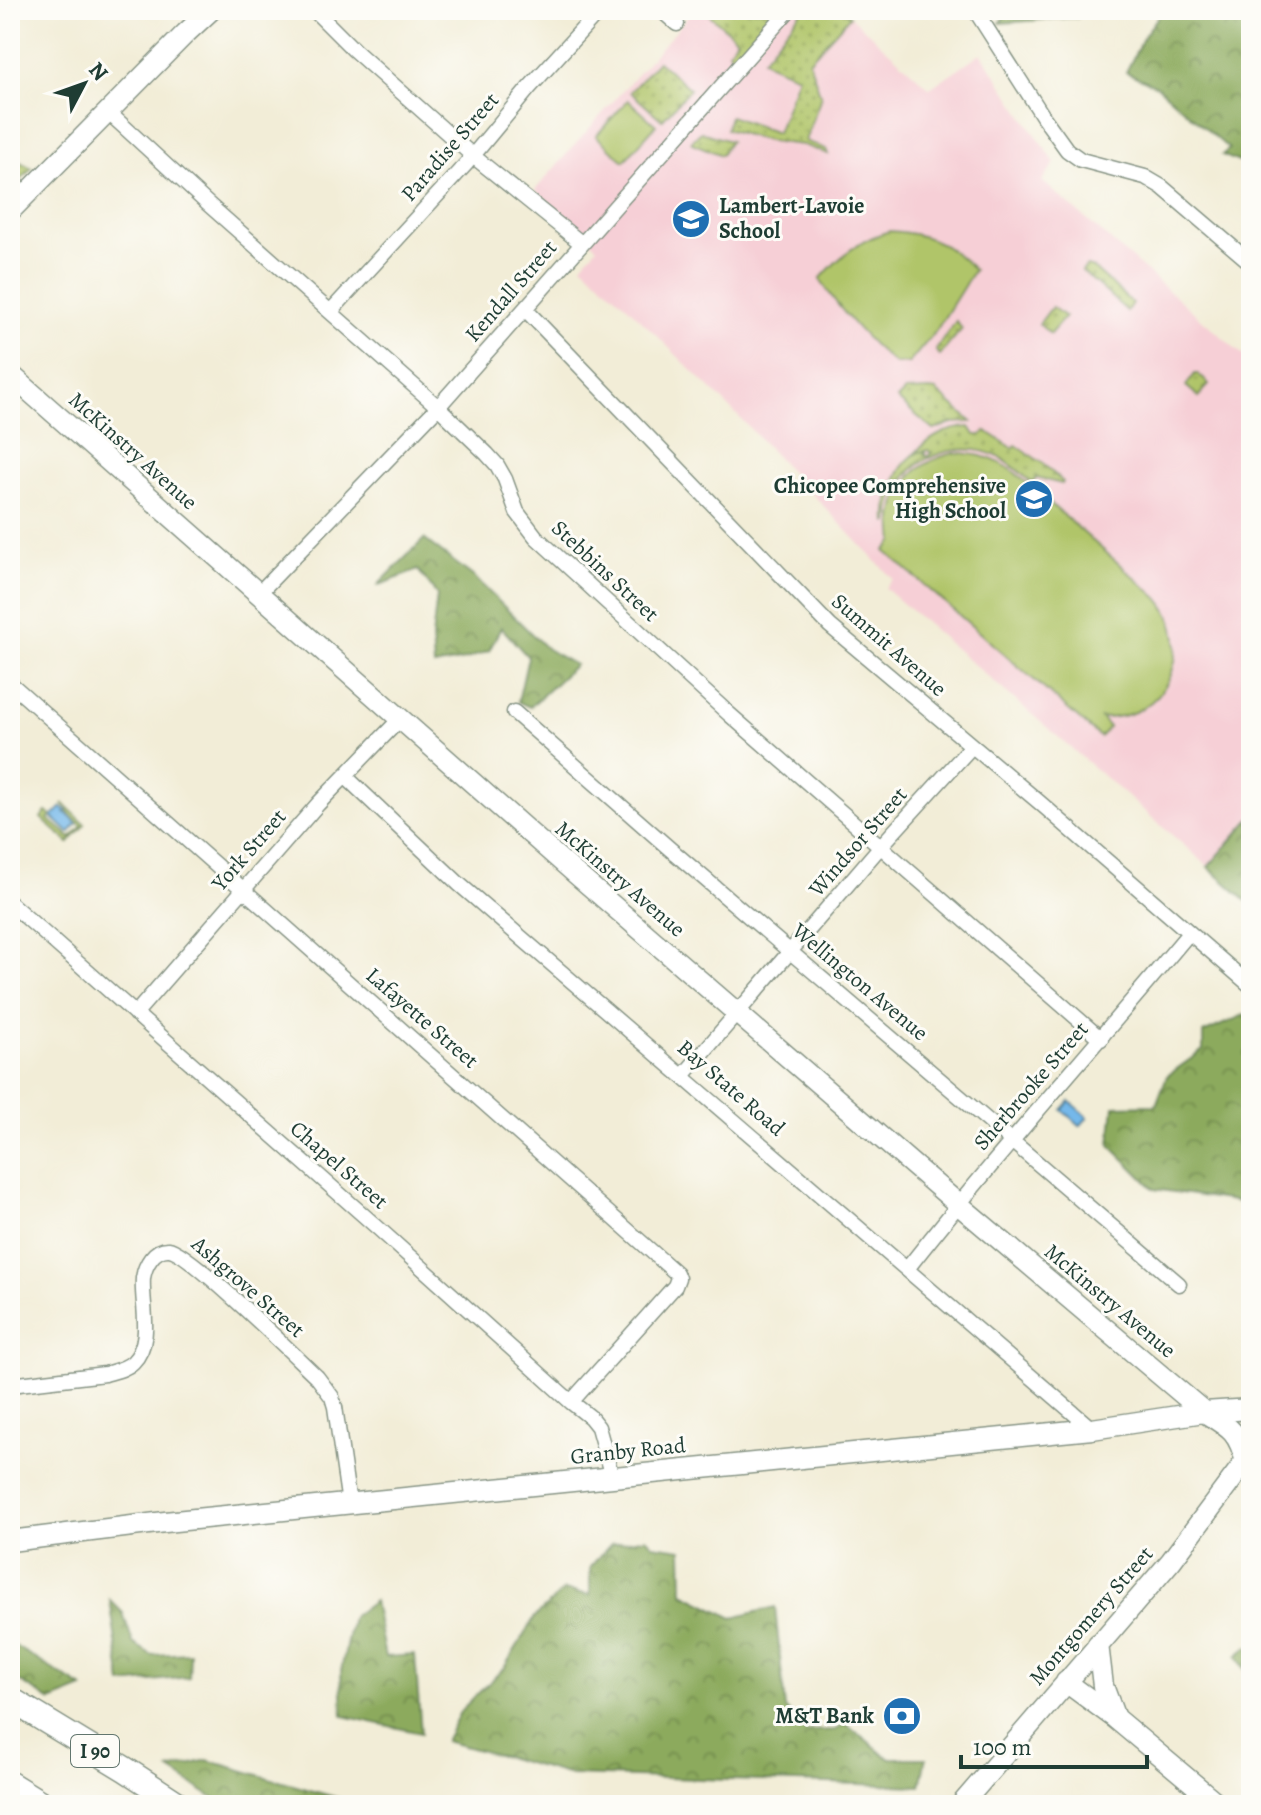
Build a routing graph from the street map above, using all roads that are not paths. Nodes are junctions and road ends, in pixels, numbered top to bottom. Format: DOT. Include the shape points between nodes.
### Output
graph roads {
  1 [pos="211,10"];
  2 [pos="314,10"];
  3 [pos="600,10"];
  4 [pos="661,10"];
  5 [pos="789,10"];
  6 [pos="975,10"];
  7 [pos="677,24"];
  8 [pos="108,112"];
  9 [pos="473,156"];
  10 [pos="10,211"];
  11 [pos="581,243"];
  12 [pos="1251,263"];
  13 [pos="525,309"];
  14 [pos="331,311"];
  15 [pos="10,374"];
  16 [pos="438,407"];
  17 [pos="258,594"];
  18 [pos="10,683"];
  19 [pos="514,712"];
  20 [pos="401,718"];
  21 [pos="972,746"];
  22 [pos="345,776"];
  23 [pos="880,847"];
  24 [pos="244,890"];
  25 [pos="10,903"];
  26 [pos="1189,933"];
  27 [pos="791,953"];
  28 [pos="1251,986"];
  29 [pos="738,1013"];
  30 [pos="135,1014"];
  31 [pos="1101,1039"];
  32 [pos="683,1076"];
  33 [pos="1013,1141"];
  34 [pos="958,1204"];
  35 [pos="907,1269"];
  36 [pos="1179,1284"];
  37 [pos="10,1385"];
  38 [pos="571,1402"];
  39 [pos="1251,1409"];
  40 [pos="1204,1412"];
  41 [pos="1092,1429"];
  42 [pos="1248,1458"];
  43 [pos="612,1477"];
  44 [pos="349,1504"];
  45 [pos="10,1541"];
  46 [pos="1098,1644"];
  47 [pos="1066,1682"];
  48 [pos="10,1699"];
  49 [pos="1115,1718"];
  50 [pos="10,1784"];
  51 [pos="44,1805"];
  52 [pos="180,1805"];
  53 [pos="961,1805"];
  54 [pos="1199,1805"];
  55 [pos="1219,1805"];
  1 -- 8 [label="main road"];
  2 -- 9 [label="street"];
  3 -- 9 [label="street, Paradise Street"];
  4 -- 7 [label="street"];
  5 -- 11 [label="street, Kendall Street"];
  6 -- 12 [label="street" via="1067,150 1081,160 1145,177 1162,187"];
  8 -- 10 [label="main road"];
  8 -- 14 [label="street, Stebbins Street"];
  9 -- 11 [label="street"];
  9 -- 14 [label="street, Paradise Street"];
  11 -- 13 [label="street, Kendall Street"];
  13 -- 16 [label="street, Kendall Street"];
  13 -- 21 [label="street, Summit Avenue" via="830,626"];
  14 -- 16 [label="street, Stebbins Street"];
  15 -- 17 [label="main road, McKinstry Avenue"];
  16 -- 17 [label="street, Kendall Street"];
  16 -- 23 [label="street, Stebbins Street" via="497,465 513,506 536,537"];
  17 -- 20 [label="main road, McKinstry Avenue"];
  18 -- 24 [label="street, Lafayette Street"];
  19 -- 27 [label="street, Wellington Avenue"];
  20 -- 22 [label="street, York Street"];
  20 -- 29 [label="main road, McKinstry Avenue"];
  21 -- 23 [label="street, Windsor Street"];
  21 -- 26 [label="street, Summit Avenue"];
  22 -- 24 [label="street, York Street"];
  22 -- 32 [label="street, Bay State Road" via="459,884"];
  23 -- 27 [label="street, Windsor Street"];
  23 -- 31 [label="street, Stebbins Street"];
  24 -- 30 [label="street, York Street"];
  24 -- 38 [label="street, Lafayette Street" via="677,1275 675,1286"];
  25 -- 30 [label="street, Chapel Street"];
  26 -- 28 [label="street, Summit Avenue"];
  26 -- 31 [label="street, Sherbrooke Street"];
  27 -- 29 [label="street, Windsor Street"];
  27 -- 33 [label="street, Wellington Avenue"];
  29 -- 32 [label="street, Windsor Street"];
  29 -- 34 [label="main road, McKinstry Avenue"];
  30 -- 38 [label="street, Chapel Street"];
  31 -- 33 [label="street, Sherbrooke Street"];
  32 -- 35 [label="street, Bay State Road"];
  33 -- 34 [label="street, Sherbrooke Street"];
  33 -- 36 [label="street, Wellington Avenue"];
  34 -- 35 [label="street, Sherbrooke Street"];
  34 -- 40 [label="main road, McKinstry Avenue"];
  35 -- 41 [label="street, Bay State Road"];
  37 -- 44 [label="street, Ashgrove Street" via="105,1374 130,1365 145,1330 145,1268 158,1252 174,1250 212,1279 327,1390 335,1407"];
  38 -- 43 [label="street, Chapel Street" via="598,1427"];
  39 -- 40 [label="main road, Granby Road"];
  40 -- 41 [label="main road, Granby Road"];
  40 -- 42 [label="main road, McKinstry Avenue" via="1229,1428"];
  41 -- 43 [label="main road, Granby Road"];
  42 -- 46 [label="main road, Montgomery Street" via="1171,1561"];
  43 -- 44 [label="main road, Granby Road"];
  44 -- 45 [label="main road, Granby Road"];
  46 -- 47 [label="main road, Montgomery Street"];
  46 -- 49 [label="main road" via="1103,1686"];
  47 -- 49 [label="main road"];
  47 -- 53 [label="main road, Montgomery Street"];
  47 -- 54 [label="main road" via="1098,1720"];
  48 -- 52 [label="highway, I 90"];
  49 -- 55 [label="main road"];
  50 -- 51 [label="highway"];
}
